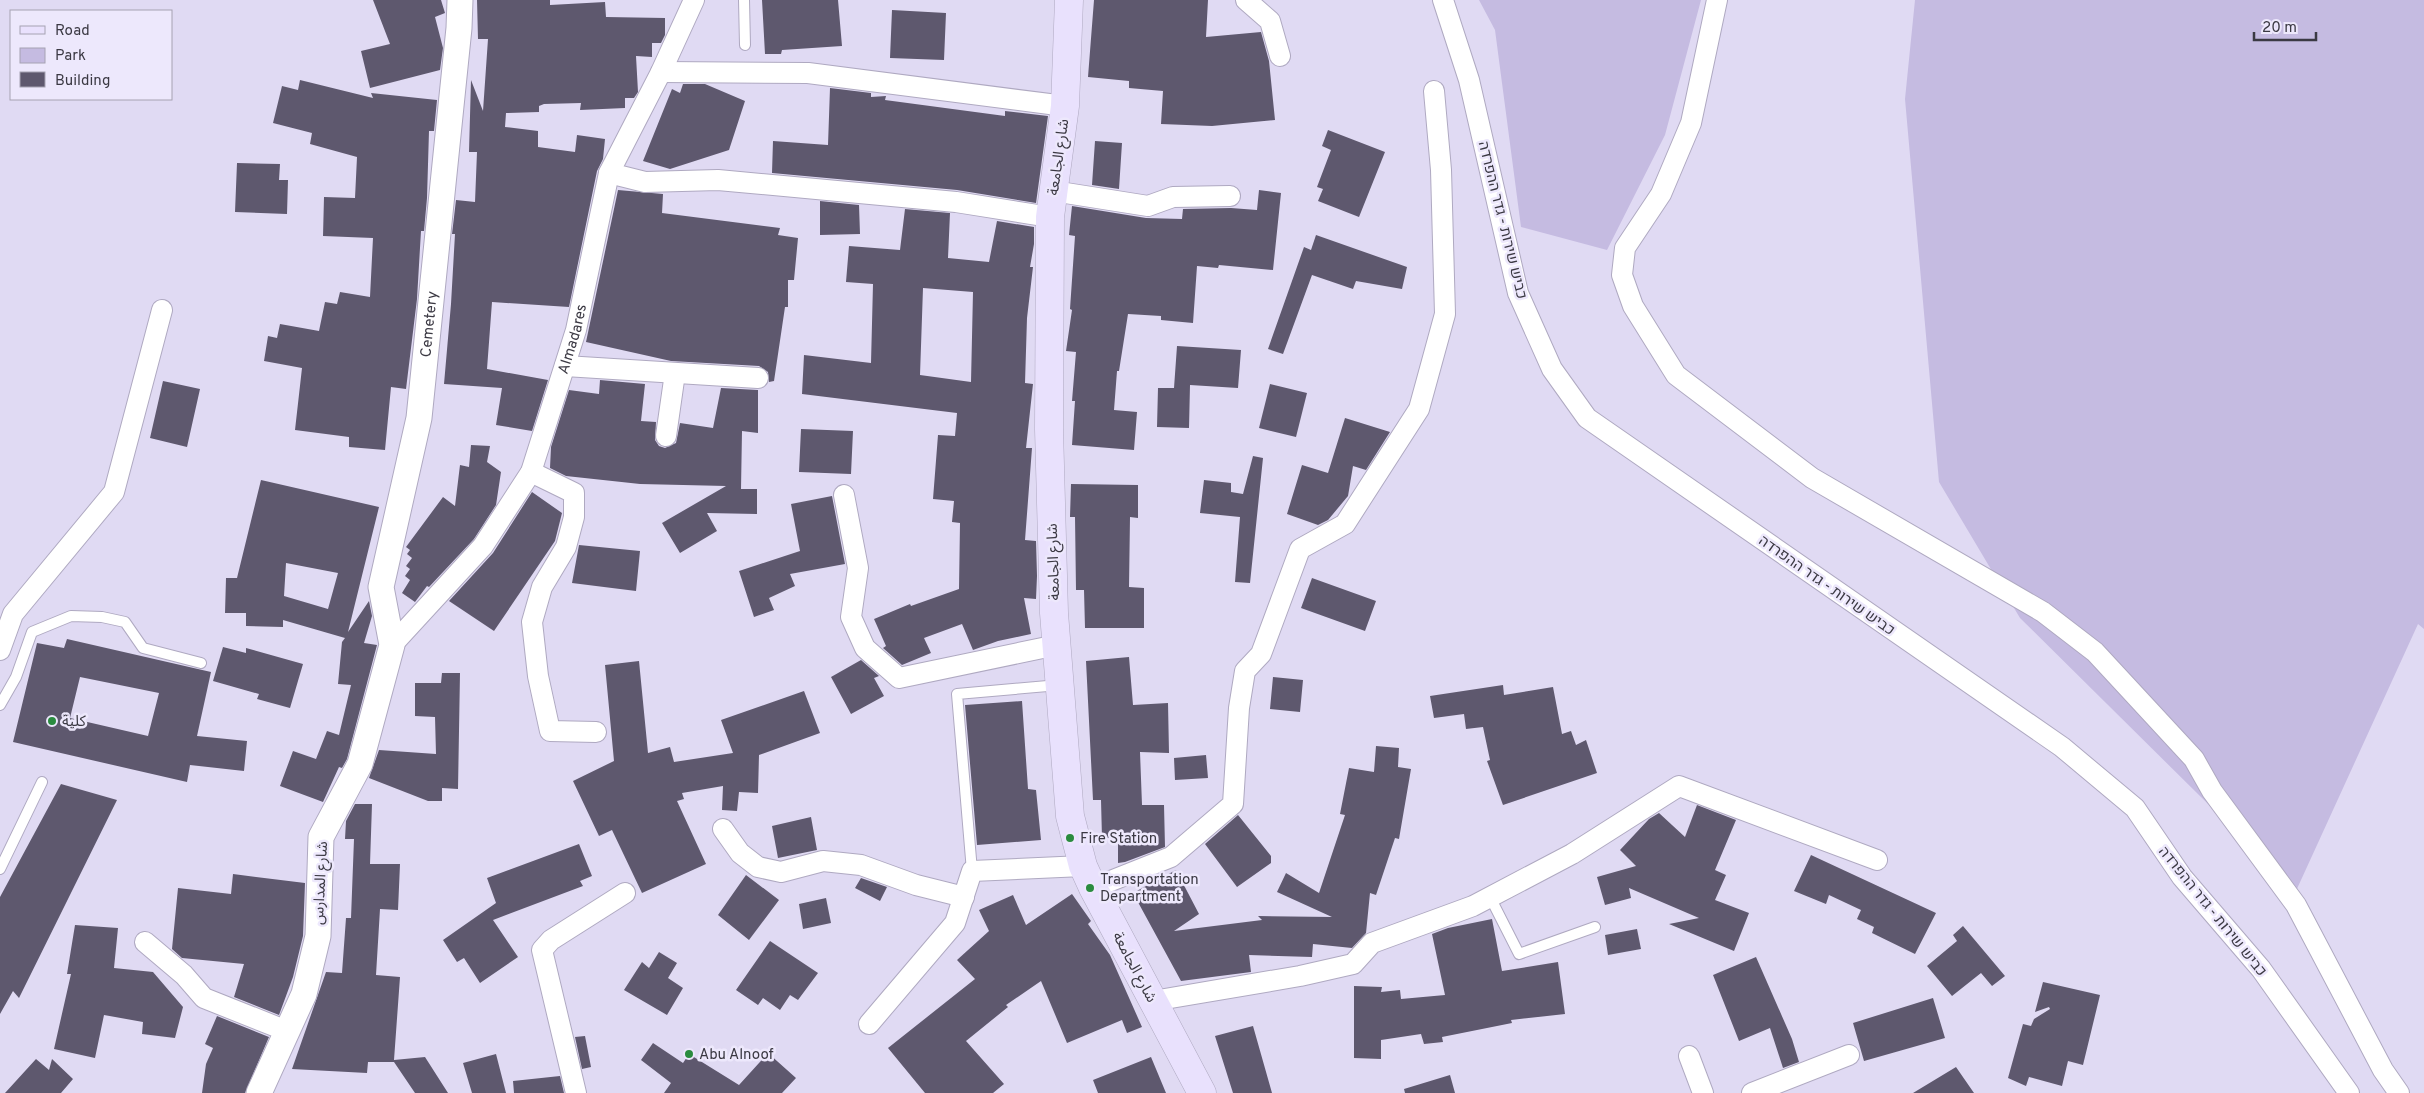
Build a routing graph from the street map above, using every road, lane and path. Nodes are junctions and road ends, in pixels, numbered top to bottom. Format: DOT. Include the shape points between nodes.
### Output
graph roads {
  1 [pos="460,0"];
  2 [pos="694,0"];
  3 [pos="744,0"];
  4 [pos="1069,0"];
  5 [pos="1246,0"];
  6 [pos="1443,0"];
  7 [pos="1717,0"];
  8 [pos="745,46"];
  9 [pos="1280,56"];
  10 [pos="661,72"];
  11 [pos="1434,90"];
  12 [pos="1065,106"];
  13 [pos="609,173"];
  14 [pos="1230,196"];
  15 [pos="1052,204"];
  16 [pos="162,310"];
  17 [pos="564,366"];
  18 [pos="676,373"];
  19 [pos="758,378"];
  20 [pos="666,436"];
  21 [pos="531,472"];
  22 [pos="844,495"];
  23 [pos="392,645"];
  24 [pos="1057,645"];
  25 [pos="0,650"];
  26 [pos="201,664"];
  27 [pos="1061,685"];
  28 [pos="0,705"];
  29 [pos="596,732"];
  30 [pos="42,782"];
  31 [pos="723,829"];
  32 [pos="1877,860"];
  33 [pos="0,870"];
  34 [pos="972,871"];
  35 [pos="1088,877"];
  36 [pos="625,893"];
  37 [pos="964,897"];
  38 [pos="1490,897"];
  39 [pos="1595,927"];
  40 [pos="145,942"];
  41 [pos="1153,1001"];
  42 [pos="869,1024"];
  43 [pos="287,1031"];
  44 [pos="1850,1055"];
  45 [pos="1689,1056"];
  46 [pos="259,1093"];
  47 [pos="576,1093"];
  48 [pos="1202,1093"];
  49 [pos="1703,1093"];
  50 [pos="1752,1093"];
  51 [pos="2349,1093"];
  52 [pos="2399,1093"];
  1 -- 23 [label="street, Cemetery" via="419,418 381,587"];
  2 -- 10 [label="street, Almadares"];
  3 -- 8 [label="lane"];
  4 -- 12 [label="main road, شارع الجامعة"];
  5 -- 9 [label="street" via="1270,21"];
  6 -- 51 [label="street, כביש שירות - גדר ההפרדה" via="1469,80 1518,293 1552,369 1587,418 2062,747 2134,808 2182,877 2260,969"];
  7 -- 52 [label="street" via="1691,123 1661,194 1625,248 1622,275 1632,306 1676,375 1812,478 2043,612 2094,652 2194,759 2212,791 2296,905 2383,1070"];
  10 -- 12 [label="street" via="808,73"];
  10 -- 13 [label="street, Almadares"];
  11 -- 35 [label="street" via="1441,170 1445,314 1419,409 1345,524 1300,549 1261,654 1245,671 1232,804 1171,858"];
  12 -- 15 [label="main road, شارع الجامعة"];
  13 -- 15 [label="street" via="645,182 718,180 956,202"];
  13 -- 17 [label="street, Almadares" via="576,330"];
  14 -- 15 [label="street" via="1173,197 1148,206"];
  15 -- 24 [label="main road, شارع الجامعة" via="1049,429"];
  16 -- 25 [label="street" via="114,492 13,614"];
  17 -- 18 [label="street"];
  17 -- 21 [label="street, Almadares"];
  18 -- 19 [label="street"];
  18 -- 20 [label="street"];
  21 -- 23 [label="street, Almadares" via="483,546"];
  21 -- 29 [label="street" via="574,493 574,517 566,547 542,587 532,622 538,676 550,731"];
  22 -- 24 [label="street" via="858,568 851,617 865,648 899,678"];
  23 -- 43 [label="street, شارع المدارس" via="360,764 321,837 318,936 304,994"];
  24 -- 27 [label="main road, شارع الجامعة"];
  26 -- 28 [label="lane" via="143,648 125,622 102,616 71,616 32,632 16,677"];
  27 -- 34 [label="lane" via="957,694"];
  27 -- 35 [label="main road, شارع الجامعة" via="1070,816"];
  30 -- 33 [label="lane"];
  31 -- 37 [label="street" via="740,853 758,867 781,872 823,860 861,865 916,885"];
  32 -- 38 [label="street" via="1679,786 1572,854"];
  34 -- 35 [label="street"];
  34 -- 37 [label="street"];
  35 -- 41 [label="main road, شارع الجامعة"];
  36 -- 47 [label="street" via="551,940 542,950"];
  37 -- 42 [label="street" via="955,923"];
  38 -- 39 [label="lane" via="1519,954"];
  38 -- 41 [label="street" via="1372,944 1353,964"];
  40 -- 43 [label="street" via="184,975 204,998"];
  41 -- 48 [label="main road, شارع الجامعة"];
  43 -- 46 [label="street, شارع المدارس"];
  44 -- 50 [label="street"];
  45 -- 49 [label="street"];
}
